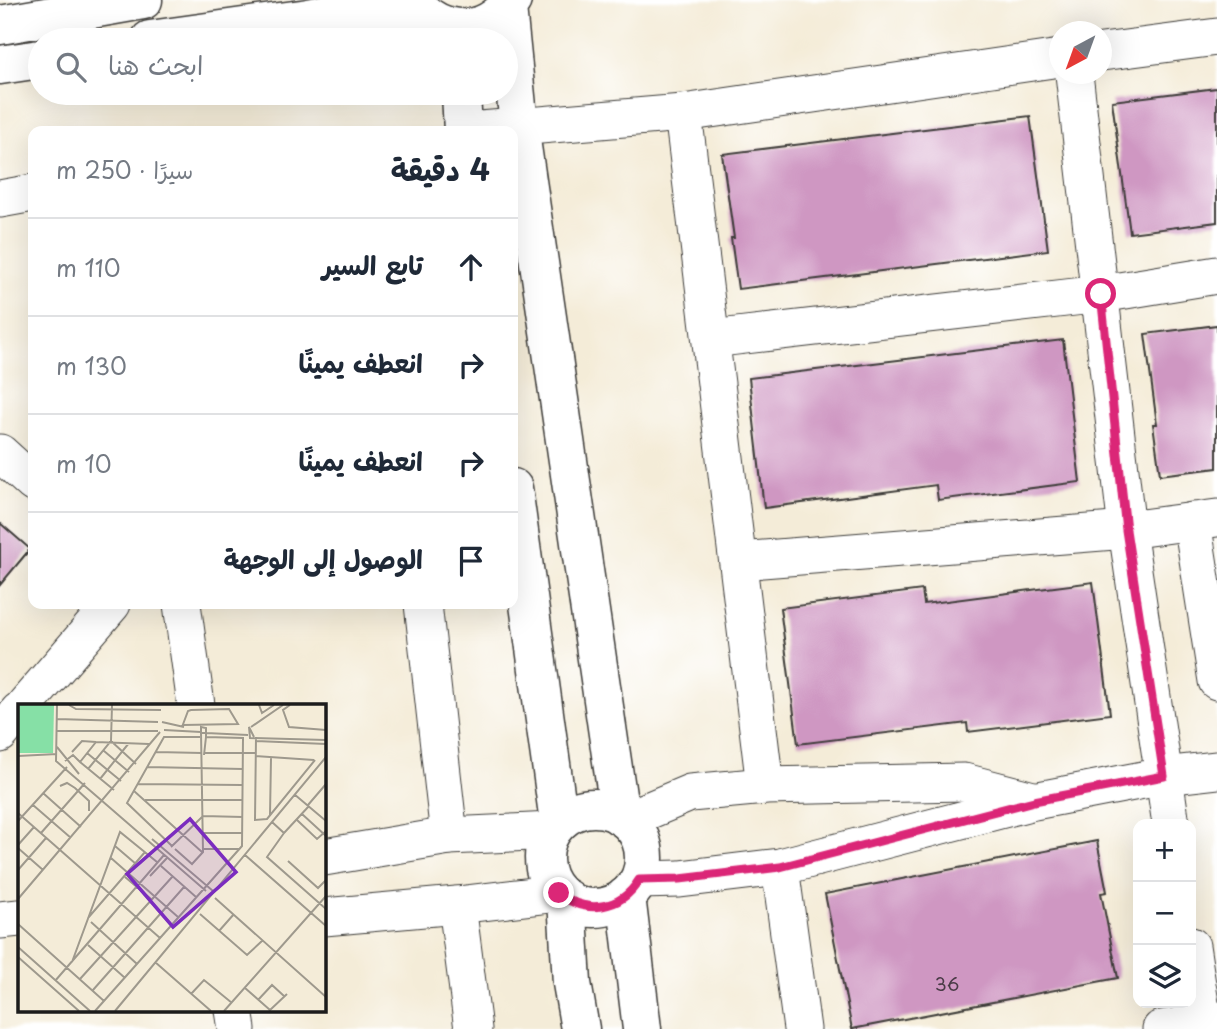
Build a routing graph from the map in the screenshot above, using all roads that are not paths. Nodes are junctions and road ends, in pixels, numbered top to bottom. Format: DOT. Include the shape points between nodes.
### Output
graph roads {
  1 [pos="143,0"];
  2 [pos="509,4"];
  3 [pos="428,19"];
  4 [pos="0,25"];
  5 [pos="237,28"];
  6 [pos="511,28"];
  7 [pos="1217,37"];
  8 [pos="1112,51"];
  9 [pos="1049,59"];
  10 [pos="28,61"];
  11 [pos="0,65"];
  12 [pos="1075,84"];
  13 [pos="463,105"];
  14 [pos="517,105"];
  15 [pos="683,113"];
  16 [pos="465,126"];
  17 [pos="519,126"];
  18 [pos="28,194"];
  19 [pos="0,199"];
  20 [pos="1217,275"];
  21 [pos="1101,294"];
  22 [pos="711,339"];
  23 [pos="0,453"];
  24 [pos="28,478"];
  25 [pos="1204,519"];
  26 [pos="518,527"];
  27 [pos="1126,530"];
  28 [pos="739,561"];
  29 [pos="108,609"];
  30 [pos="183,609"];
  31 [pos="424,609"];
  32 [pos="1217,681"];
  33 [pos="25,704"];
  34 [pos="196,704"];
  35 [pos="18,712"];
  36 [pos="0,734"];
  37 [pos="1217,770"];
  38 [pos="1164,776"];
  39 [pos="765,786"];
  40 [pos="1034,801"];
  41 [pos="623,818"];
  42 [pos="1170,819"];
  43 [pos="556,826"];
  44 [pos="449,836"];
  45 [pos="326,857"];
  46 [pos="780,867"];
  47 [pos="633,888"];
  48 [pos="563,896"];
  49 [pos="457,905"];
  50 [pos="326,917"];
  51 [pos="18,918"];
  52 [pos="0,920"];
  53 [pos="1196,969"];
  54 [pos="1208,1024"];
  55 [pos="473,1029"];
  56 [pos="580,1029"];
  57 [pos="642,1029"];
  58 [pos="802,1029"];
  59 [pos="1161,1029"];
  1 -- 4 [label="street"];
  2 -- 3 [label="street" via="492,21 473,28 454,28"];
  2 -- 6 [label="street"];
  3 -- 5 [label="street" via="365,7"];
  7 -- 8 [label="street"];
  9 -- 15 [label="street"];
  10 -- 11 [label="street"];
  12 -- 21 [label="street"];
  13 -- 16 [label="street"];
  14 -- 17 [label="street"];
  15 -- 17 [label="street"];
  15 -- 22 [label="street"];
  17 -- 41 [label="street"];
  18 -- 19 [label="street"];
  20 -- 21 [label="street"];
  21 -- 22 [label="street"];
  21 -- 27 [label="street"];
  22 -- 28 [label="street"];
  23 -- 24 [label="street"];
  25 -- 27 [label="street"];
  25 -- 32 [label="street"];
  26 -- 43 [label="street"];
  27 -- 28 [label="street"];
  27 -- 38 [label="street"];
  28 -- 39 [label="street"];
  29 -- 33 [label="street"];
  30 -- 34 [label="street"];
  31 -- 44 [label="street"];
  35 -- 36 [label="street"];
  37 -- 38 [label="street"];
  38 -- 40 [label="street"];
  38 -- 42 [label="street"];
  39 -- 40 [label="street" via="964,782"];
  39 -- 41 [label="street" via="690,793"];
  40 -- 46 [label="street"];
  41 -- 43 [label="street" via="589,808 578,810"];
  41 -- 47 [label="street" via="642,843 644,862"];
  43 -- 44 [label="street"];
  43 -- 48 [label="street" via="544,856 551,882"];
  44 -- 45 [label="street"];
  46 -- 47 [label="street"];
  46 -- 58 [label="street"];
  47 -- 48 [label="street" via="613,904 597,907 581,906"];
  47 -- 57 [label="street"];
  48 -- 49 [label="street"];
  48 -- 56 [label="street"];
  49 -- 50 [label="street"];
  49 -- 55 [label="street"];
  51 -- 52 [label="street"];
  53 -- 54 [label="street"];
  54 -- 59 [label="street"];
}
